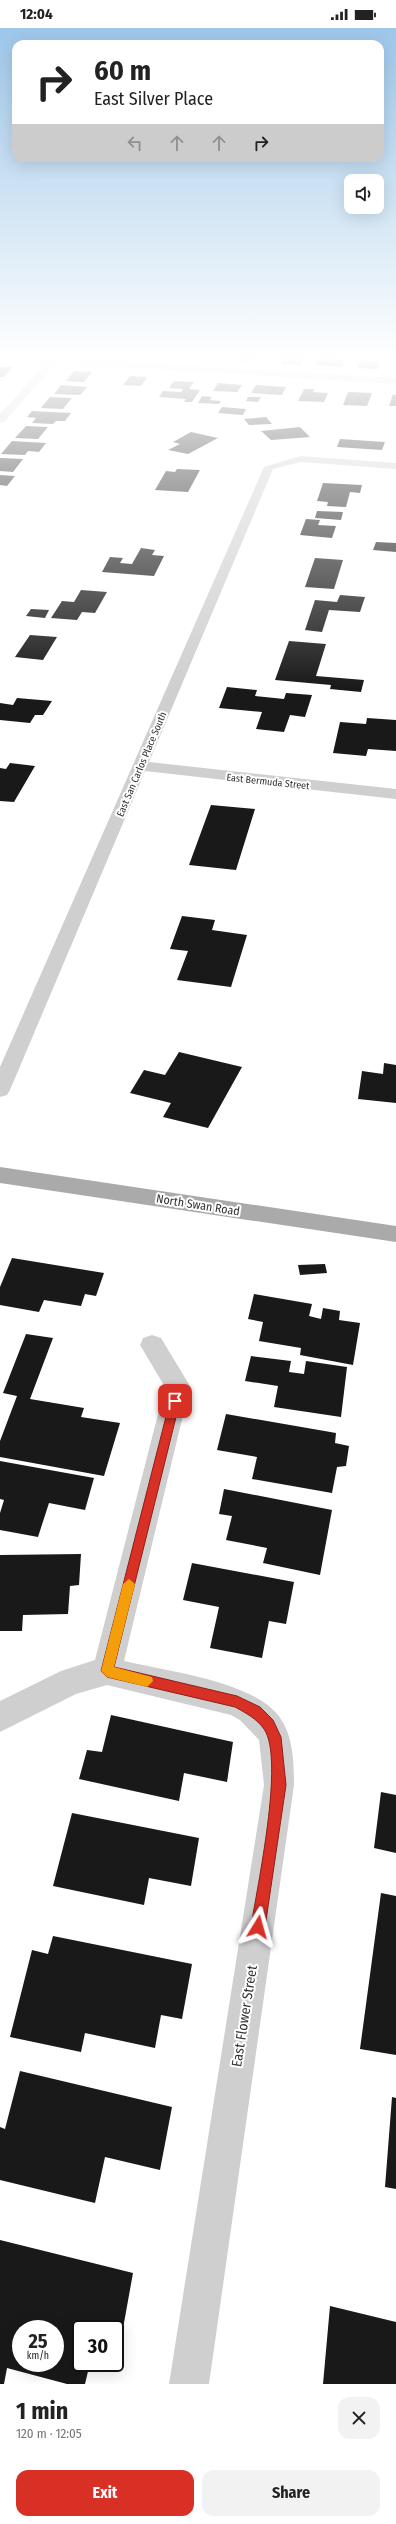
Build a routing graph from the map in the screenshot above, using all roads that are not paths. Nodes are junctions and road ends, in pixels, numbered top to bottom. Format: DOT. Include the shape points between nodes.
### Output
graph roads {
  1 [pos="269,468"];
  2 [pos="140,766"];
  3 [pos="396,794"];
  4 [pos="0,1090"];
  5 [pos="0,1175"];
  6 [pos="396,1234"];
  7 [pos="152,1345"];
  8 [pos="107,1671"];
  9 [pos="0,1717"];
  10 [pos="189,2384"];
  1 -- 2 [label="street, East San Carlos Place South"];
  2 -- 3 [label="street, East Bermuda Street"];
  2 -- 4 [label="street, East San Carlos Place South"];
  5 -- 6 [label="main road, North Swan Road"];
  7 -- 8 [label="street" via="178,1386"];
  8 -- 9 [label="street" via="72,1681"];
  8 -- 10 [label="street, East Flower Street" via="237,1702 255,1712 268,1724 275,1737 278,1757 279,1785"];
}
